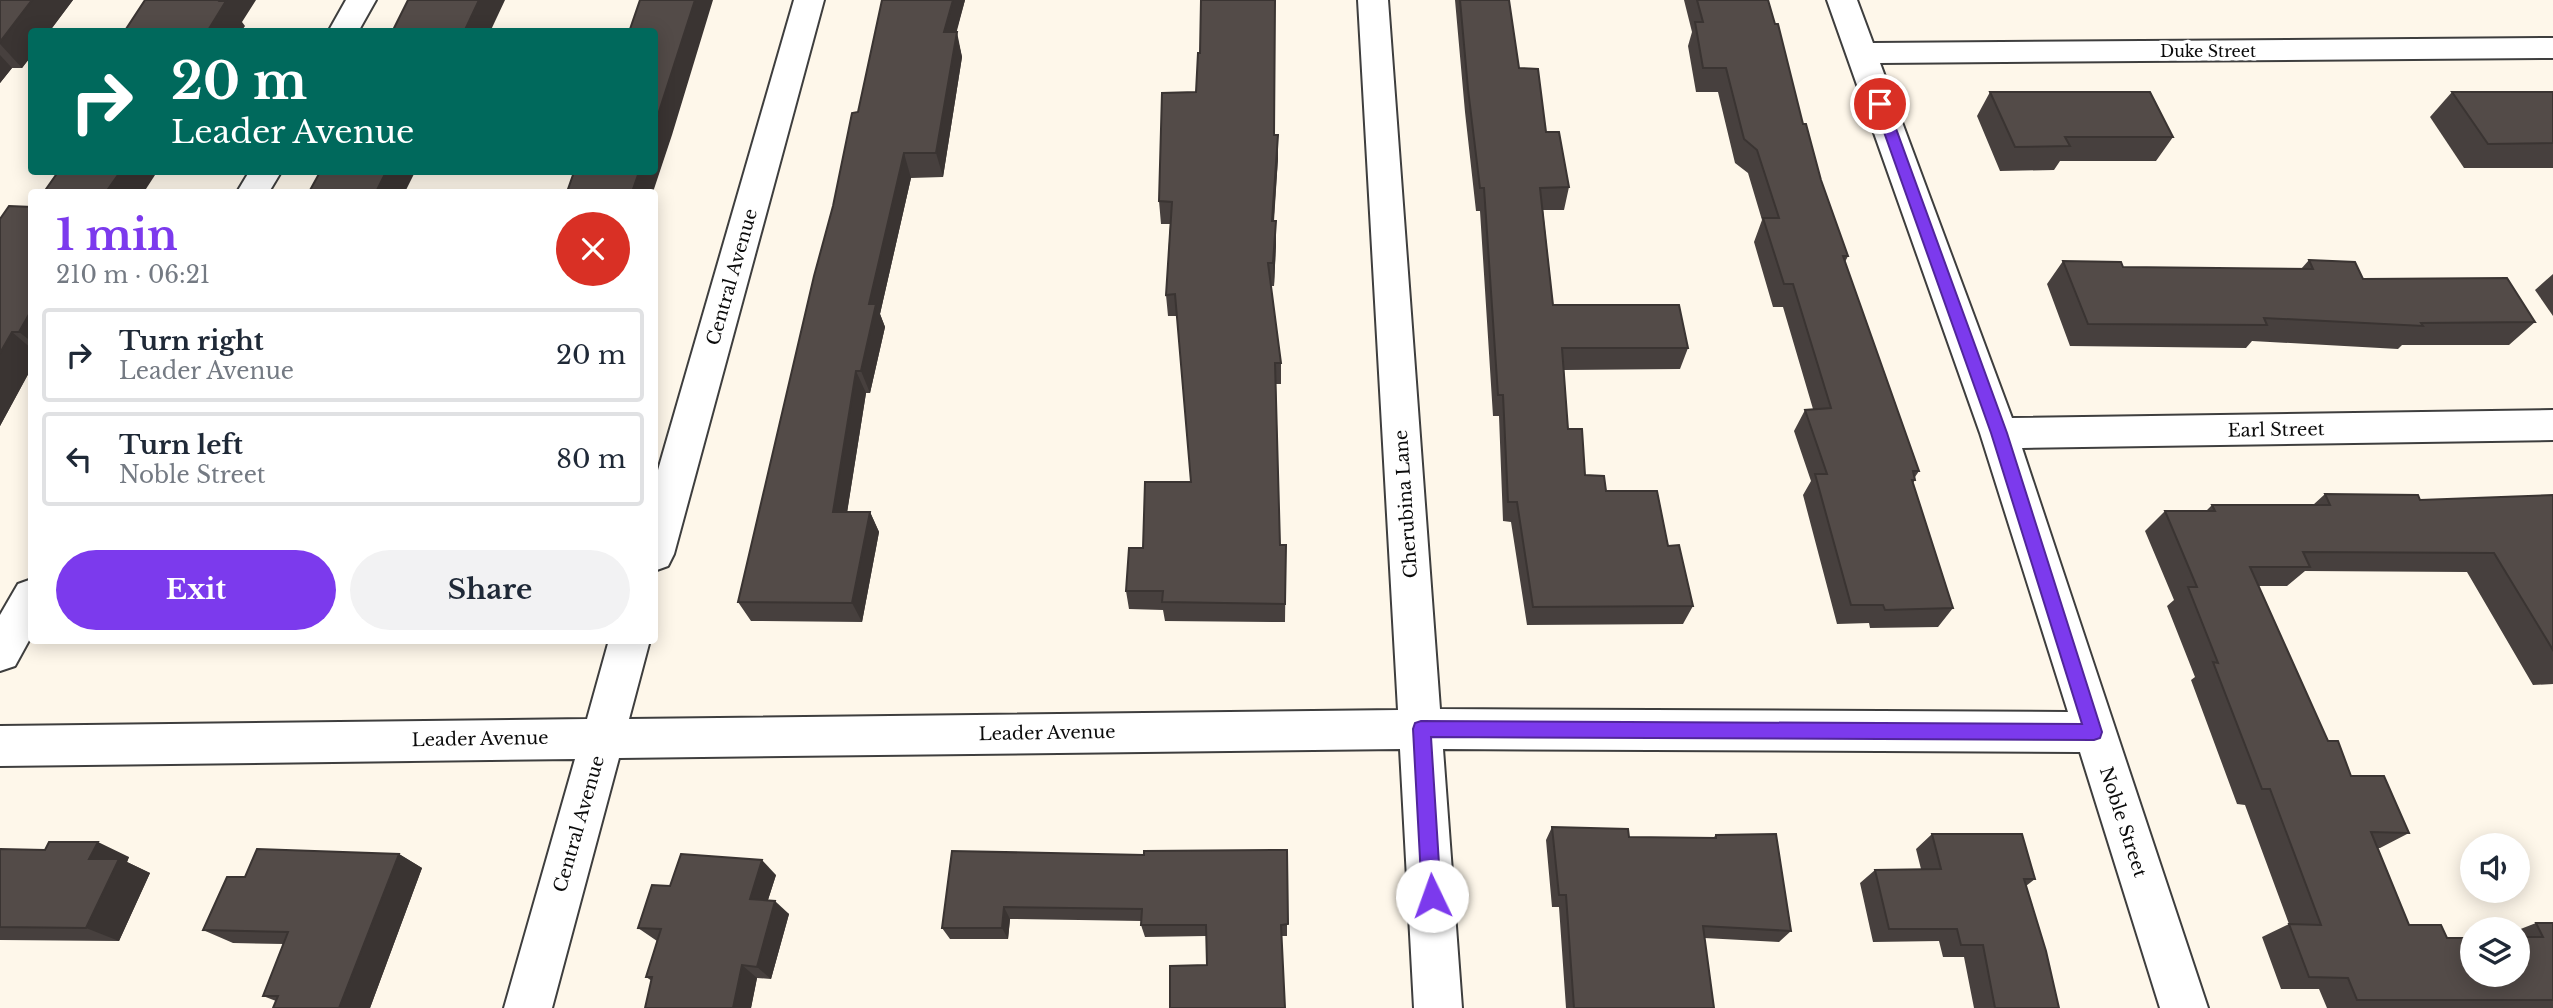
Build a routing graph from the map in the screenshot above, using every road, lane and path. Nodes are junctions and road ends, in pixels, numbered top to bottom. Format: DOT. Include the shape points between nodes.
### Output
graph roads {
  1 [pos="361,0"];
  2 [pos="809,0"];
  3 [pos="1373,0"];
  4 [pos="1843,0"];
  5 [pos="345,28"];
  6 [pos="2553,48"];
  7 [pos="1862,53"];
  8 [pos="2553,425"];
  9 [pos="1999,433"];
  10 [pos="658,540"];
  11 [pos="28,603"];
  12 [pos="630,644"];
  13 [pos="0,653"];
  14 [pos="1421,729"];
  15 [pos="2094,732"];
  16 [pos="604,738"];
  17 [pos="0,746"];
  18 [pos="528,1008"];
  19 [pos="1438,1008"];
  20 [pos="2184,1008"];
  1 -- 5 [label="street"];
  2 -- 10 [label="street, Central Avenue"];
  3 -- 14 [label="street, Cherubina Lane"];
  4 -- 7 [label="street, Noble Street"];
  6 -- 7 [label="street, Duke Street"];
  7 -- 9 [label="street, Noble Street"];
  8 -- 9 [label="street, Earl Street"];
  9 -- 15 [label="street, Noble Street"];
  11 -- 13 [label="street"];
  12 -- 16 [label="street, Central Avenue"];
  14 -- 15 [label="street, Leader Avenue"];
  14 -- 16 [label="street, Leader Avenue"];
  14 -- 19 [label="street, Cherubina Lane"];
  15 -- 20 [label="street, Noble Street"];
  16 -- 17 [label="street, Leader Avenue"];
  16 -- 18 [label="street, Central Avenue"];
}
